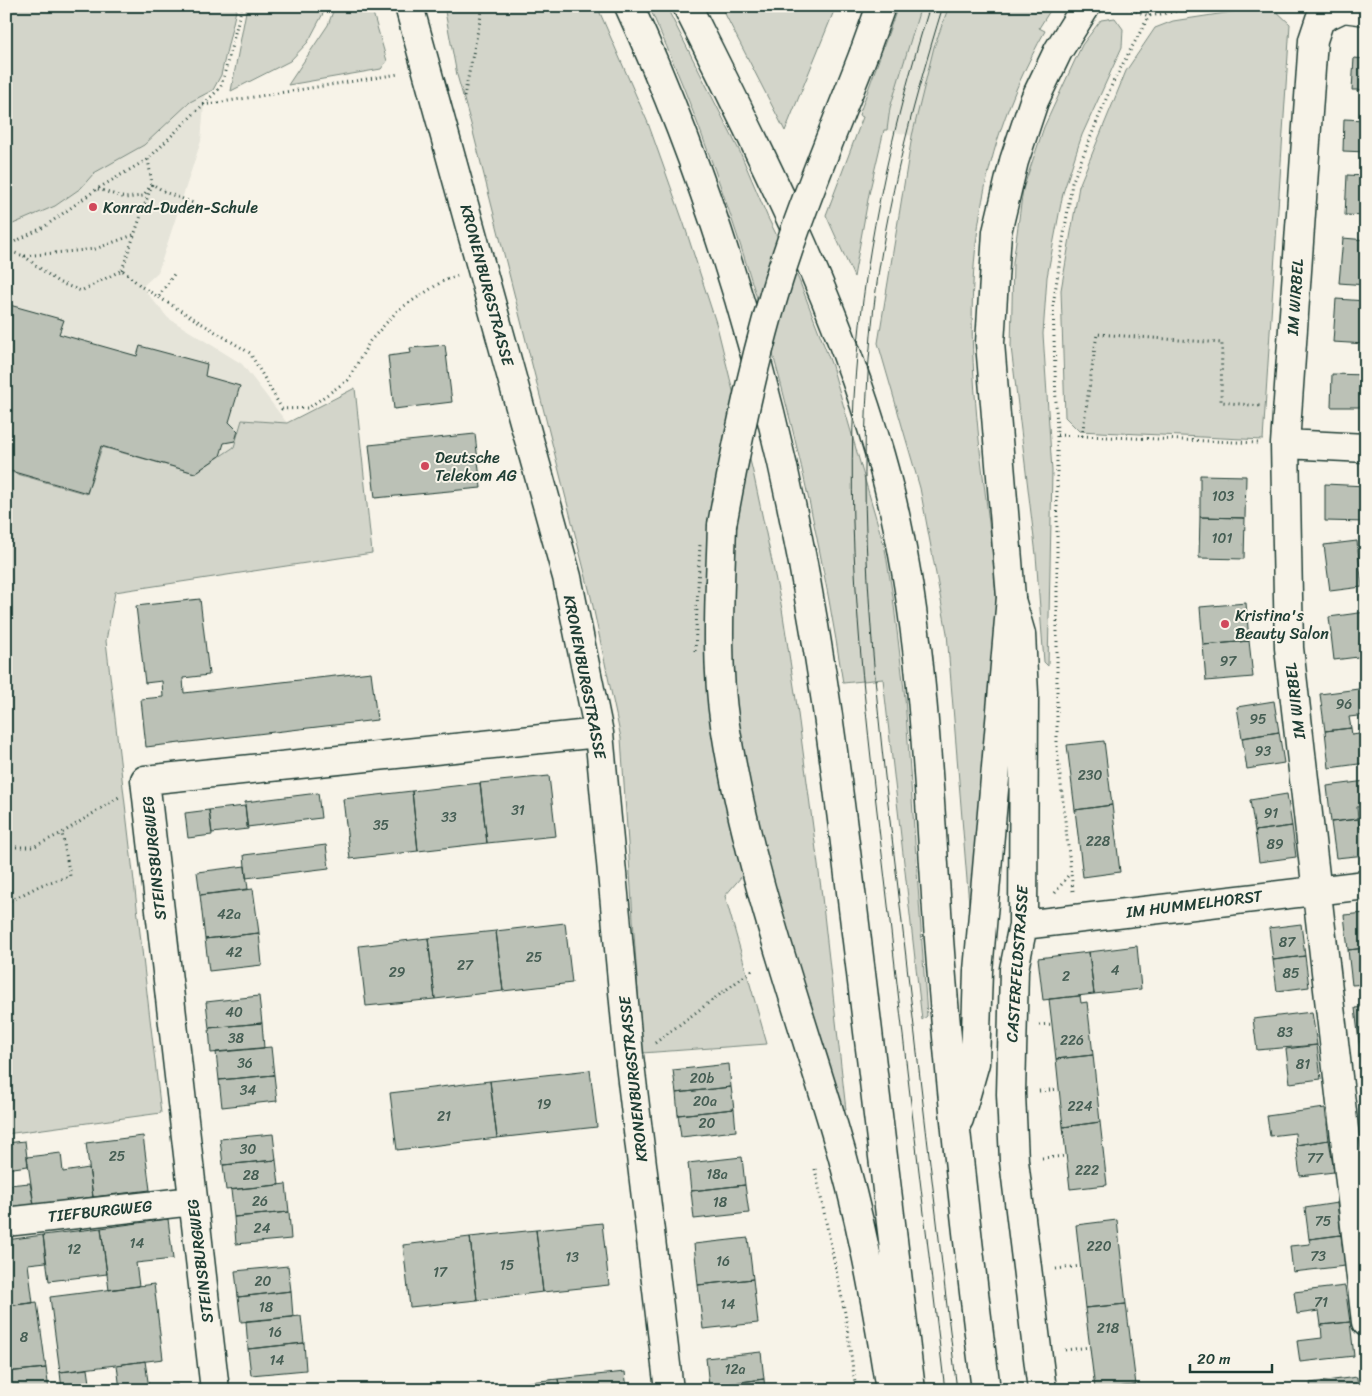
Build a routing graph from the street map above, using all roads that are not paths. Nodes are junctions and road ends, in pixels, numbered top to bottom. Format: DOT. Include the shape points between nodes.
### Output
graph roads {
  1 [pos="629,6"];
  2 [pos="687,6"];
  3 [pos="881,6"];
  4 [pos="1086,7"];
  5 [pos="411,8"];
  6 [pos="1366,11"];
  7 [pos="1285,444"];
  8 [pos="1366,448"];
  9 [pos="1011,597"];
  10 [pos="599,733"];
  11 [pos="1366,885"];
  12 [pos="1317,890"];
  13 [pos="1023,925"];
  14 [pos="956,1129"];
  15 [pos="193,1201"];
  16 [pos="6,1222"];
  17 [pos="1366,1322"];
  18 [pos="216,1390"];
  19 [pos="669,1390"];
  20 [pos="890,1390"];
  21 [pos="911,1390"];
  22 [pos="986,1390"];
  23 [pos="1042,1390"];
  1 -- 21 [label="main road" via="690,152 732,276 796,526 814,627 853,906"];
  2 -- 14 [label="main road" via="768,169 816,276 880,455 910,600 919,668"];
  3 -- 20 [label="main road, bridge" via="789,248 762,338 722,525 720,651 724,722 736,793 755,871 834,1125 854,1202 876,1298"];
  4 -- 9 [label="main road" via="1058,51 1034,102 1014,161 998,232 990,343"];
  5 -- 10 [label="main road, KRONENBURGSTRASSE" via="567,577"];
  6 -- 7 [label="main road, IM WIRBEL" via="1344,8 1320,19 1313,40"];
  7 -- 8 [label="main road"];
  7 -- 12 [label="main road, IM WIRBEL" via="1289,648"];
  9 -- 13 [label="main road, CASTERFELDSTRASSE" via="1021,634 1024,694"];
  9 -- 14 [label="main road" via="979,962 975,1063"];
  10 -- 15 [label="main road, STEINSBURGWEG" via="145,780"];
  10 -- 19 [label="main road, KRONENBURGSTRASSE" via="629,1056"];
  11 -- 12 [label="main road, IM HUMMELHORST"];
  12 -- 13 [label="main road, IM HUMMELHORST"];
  12 -- 17 [label="main road, IM WIRBEL"];
  13 -- 23 [label="main road, CASTERFELDSTRASSE" via="1014,968 1011,1094 1014,1161"];
  14 -- 22 [label="main road"];
  15 -- 16 [label="main road, TIEFBURGWEG"];
  15 -- 18 [label="main road, STEINSBURGWEG"];
}
